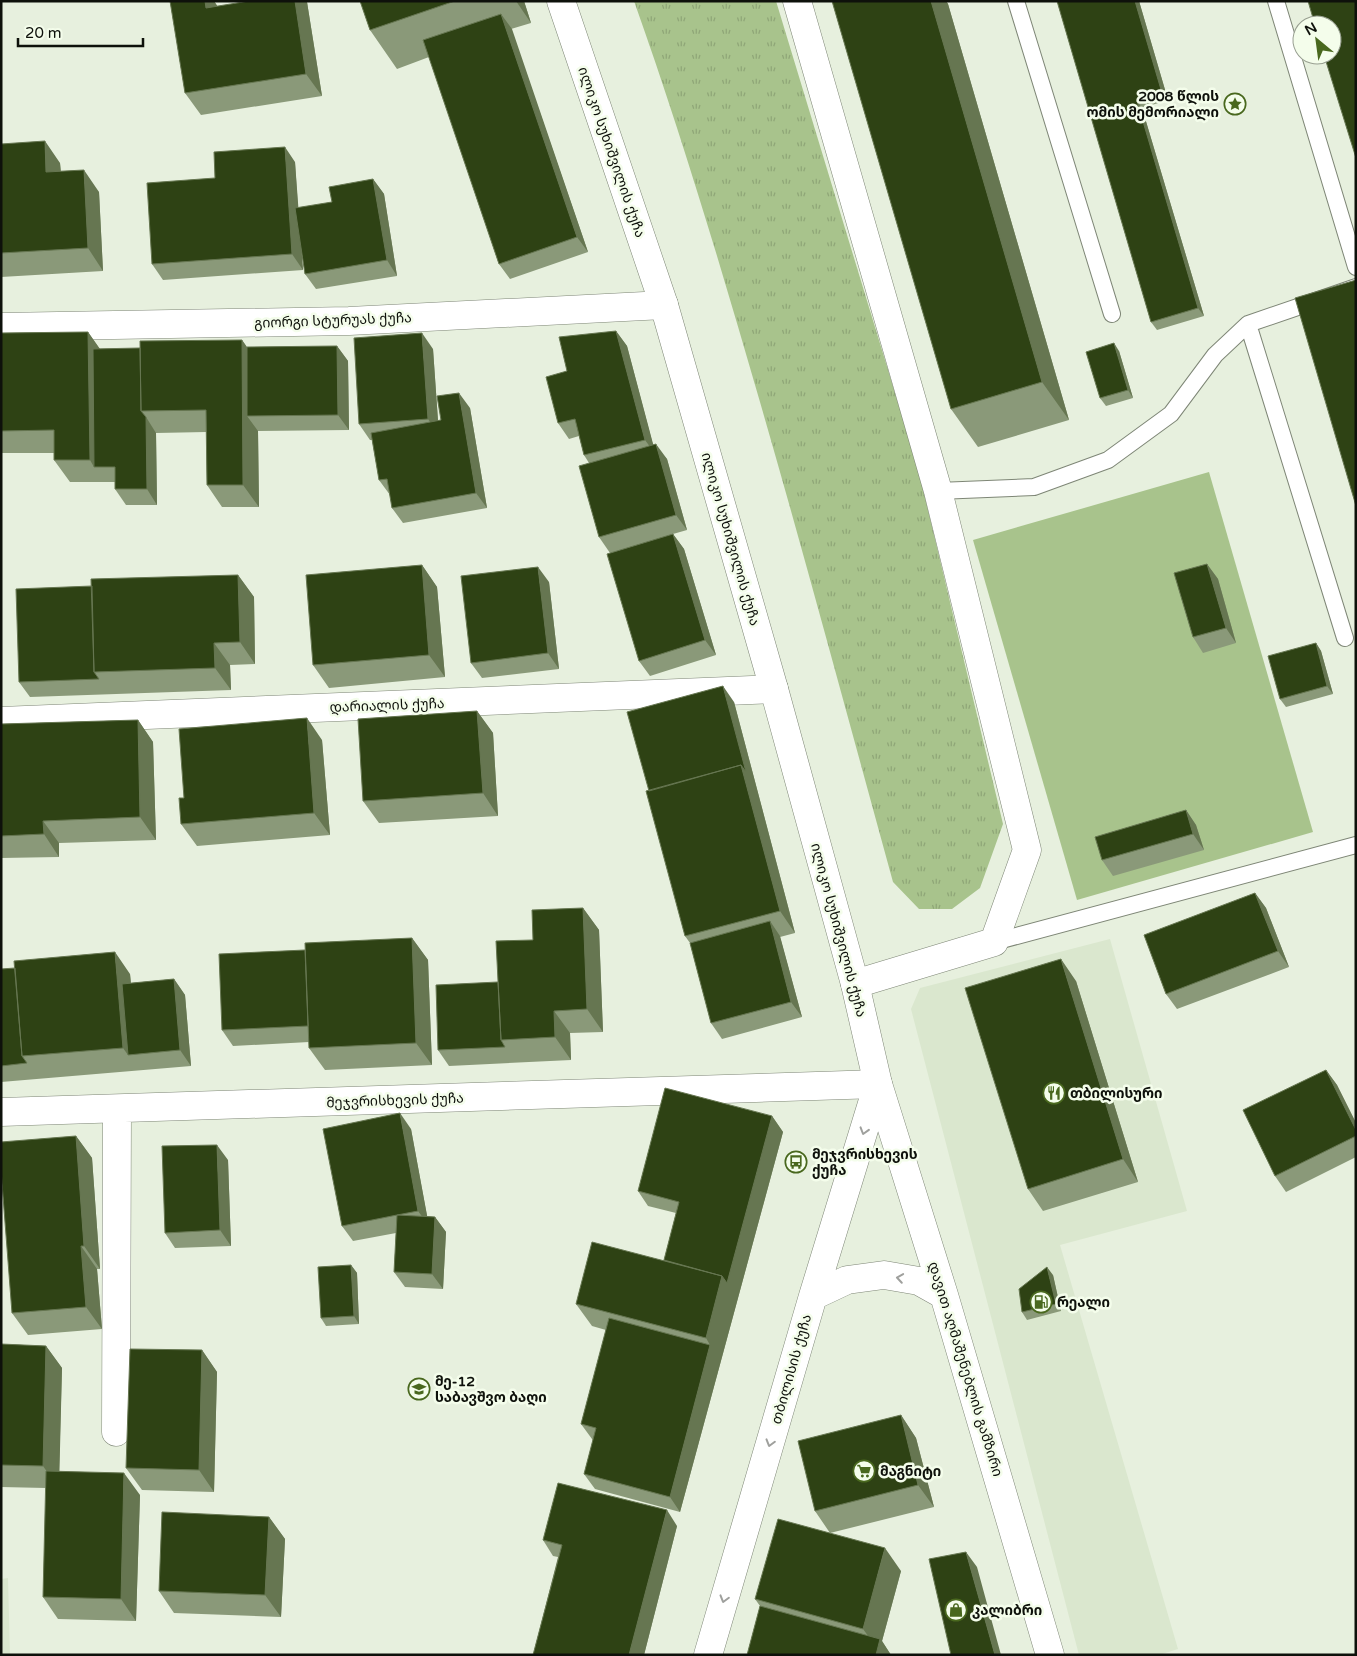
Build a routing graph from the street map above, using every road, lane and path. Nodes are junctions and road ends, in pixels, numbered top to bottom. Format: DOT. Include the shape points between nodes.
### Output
graph roads {
  1 [pos="561,1"];
  2 [pos="798,1"];
  3 [pos="1016,1"];
  4 [pos="1276,1"];
  5 [pos="1356,267"];
  6 [pos="1356,287"];
  7 [pos="664,305"];
  8 [pos="1112,314"];
  9 [pos="1248,324"];
  10 [pos="1,327"];
  11 [pos="938,491"];
  12 [pos="1345,638"];
  13 [pos="774,689"];
  14 [pos="1,721"];
  15 [pos="1356,845"];
  16 [pos="994,942"];
  17 [pos="856,984"];
  18 [pos="878,1084"];
  19 [pos="117,1108"];
  20 [pos="1,1112"];
  21 [pos="813,1296"];
  22 [pos="944,1296"];
  23 [pos="116,1432"];
  24 [pos="708,1655"];
  25 [pos="1050,1655"];
  1 -- 7 [label="street, ილიკო სუხიშვილის ქუჩა"];
  2 -- 11 [label="street"];
  3 -- 8 [label="lane"];
  4 -- 5 [label="lane"];
  6 -- 9 [label="lane"];
  7 -- 10 [label="street, გიორგი სტურუას ქუჩა" via="334,322"];
  7 -- 13 [label="street, ილიკო სუხიშვილის ქუჩა"];
  9 -- 11 [label="lane" via="1215,356 1171,414 1108,460 1034,487"];
  9 -- 12 [label="lane"];
  11 -- 16 [label="street" via="1027,850"];
  13 -- 14 [label="street, დარიალის ქუჩა"];
  13 -- 17 [label="street, ილიკო სუხიშვილის ქუჩა"];
  15 -- 16 [label="lane"];
  16 -- 17 [label="street"];
  17 -- 18 [label="street, ილიკო სუხიშვილის ქუჩა"];
  18 -- 19 [label="street, მეჯვრისხევის ქუჩა"];
  18 -- 21 [label="street, თბილისის ქუჩა, one-way"];
  18 -- 22 [label="street, დავით აღმაშენებლის გამზირი"];
  19 -- 20 [label="street, მეჯვრისხევის ქუჩა"];
  19 -- 23 [label="street"];
  22 -- 21 [label="street, one-way" via="919,1281 884,1275 847,1280"];
  21 -- 24 [label="street, თბილისის ქუჩა, one-way"];
  22 -- 25 [label="street, დავით აღმაშენებლის გამზირი"];
}
